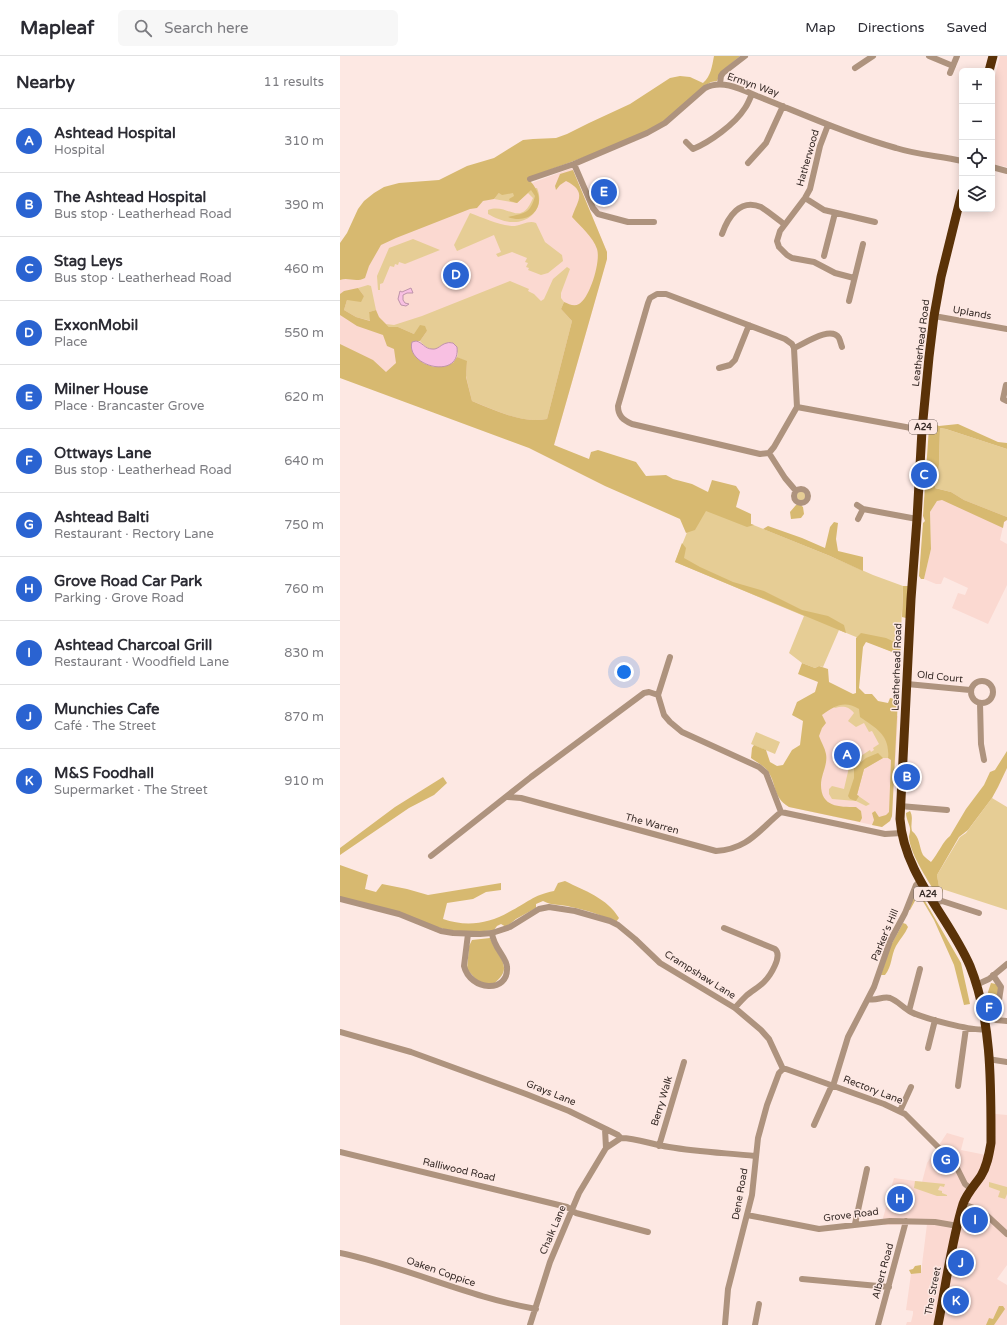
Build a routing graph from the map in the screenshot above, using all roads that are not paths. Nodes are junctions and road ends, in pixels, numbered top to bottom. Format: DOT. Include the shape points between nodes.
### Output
graph roads {
  1 [pos="745,56"];
  2 [pos="873,56"];
  3 [pos="929,56"];
  4 [pos="957,56"];
  5 [pos="993,56"];
  6 [pos="953,66"];
  7 [pos="855,68"];
  8 [pos="990,68"];
  9 [pos="950,73"];
  10 [pos="720,84"];
  11 [pos="752,94"];
  12 [pos="783,106"];
  13 [pos="828,125"];
  14 [pos="686,142"];
  15 [pos="959,160"];
  16 [pos="748,163"];
  17 [pos="574,164"];
  18 [pos="995,168"];
  19 [pos="1007,170"];
  20 [pos="530,179"];
  21 [pos="806,198"];
  22 [pos="959,205"];
  23 [pos="835,213"];
  24 [pos="654,222"];
  25 [pos="875,222"];
  26 [pos="784,224"];
  27 [pos="722,234"];
  28 [pos="862,244"];
  29 [pos="824,256"];
  30 [pos="854,278"];
  31 [pos="849,301"];
  32 [pos="934,316"];
  33 [pos="749,325"];
  34 [pos="1007,329"];
  35 [pos="842,347"];
  36 [pos="794,348"];
  37 [pos="719,368"];
  38 [pos="1006,385"];
  39 [pos="1007,401"];
  40 [pos="797,406"];
  41 [pos="922,430"];
  42 [pos="769,452"];
  43 [pos="796,491"];
  44 [pos="858,505"];
  45 [pos="863,510"];
  46 [pos="858,519"];
  47 [pos="917,519"];
  48 [pos="670,658"];
  49 [pos="907,684"];
  50 [pos="970,690"];
  51 [pos="658,694"];
  52 [pos="980,704"];
  53 [pos="984,760"];
  54 [pos="508,797"];
  55 [pos="900,806"];
  56 [pos="947,810"];
  57 [pos="781,812"];
  58 [pos="902,833"];
  59 [pos="431,856"];
  60 [pos="920,880"];
  61 [pos="340,899"];
  62 [pos="934,902"];
  63 [pos="979,914"];
  64 [pos="724,928"];
  65 [pos="492,933"];
  66 [pos="468,934"];
  67 [pos="1007,964"];
  68 [pos="920,969"];
  69 [pos="994,975"];
  70 [pos="976,985"];
  71 [pos="869,999"];
  72 [pos="735,1008"];
  73 [pos="909,1011"];
  74 [pos="935,1020"];
  75 [pos="1007,1021"];
  76 [pos="966,1028"];
  77 [pos="986,1030"];
  78 [pos="340,1032"];
  79 [pos="928,1048"];
  80 [pos="988,1059"];
  81 [pos="684,1062"];
  82 [pos="1007,1062"];
  83 [pos="783,1069"];
  84 [pos="832,1085"];
  85 [pos="958,1086"];
  86 [pos="911,1087"];
  87 [pos="900,1111"];
  88 [pos="814,1125"];
  89 [pos="991,1126"];
  90 [pos="605,1129"];
  91 [pos="621,1138"];
  92 [pos="659,1146"];
  93 [pos="606,1148"];
  94 [pos="340,1152"];
  95 [pos="755,1156"];
  96 [pos="867,1169"];
  97 [pos="971,1189"];
  98 [pos="964,1204"];
  99 [pos="572,1210"];
  100 [pos="748,1215"];
  101 [pos="906,1221"];
  102 [pos="855,1224"];
  103 [pos="958,1226"];
  104 [pos="648,1232"];
  105 [pos="1007,1234"];
  106 [pos="340,1253"];
  107 [pos="802,1279"];
  108 [pos="889,1287"];
  109 [pos="759,1304"];
  110 [pos="536,1309"];
  111 [pos="530,1325"];
  112 [pos="725,1325"];
  113 [pos="755,1325"];
  114 [pos="878,1325"];
  115 [pos="938,1325"];
  1 -- 10 [label="street" via="723,73"];
  2 -- 7 [label="street"];
  3 -- 6 [label="street"];
  4 -- 6 [label="street"];
  5 -- 8 [label="highway"];
  6 -- 9 [label="street"];
  10 -- 11 [label="street, Ermyn Way"];
  10 -- 17 [label="street, Ermyn Way" via="705,88 656,128"];
  11 -- 12 [label="street, Ermyn Way"];
  11 -- 14 [label="street" via="746,108 737,118 710,140 693,149"];
  12 -- 13 [label="street, Ermyn Way"];
  12 -- 16 [label="street" via="766,143"];
  13 -- 15 [label="street, Ermyn Way" via="898,149"];
  13 -- 21 [label="street, Hatherwood"];
  17 -- 20 [label="street, Ermyn Way"];
  17 -- 24 [label="street" via="598,214 628,222"];
  18 -- 19 [label="street"];
  21 -- 23 [label="street" via="817,207"];
  21 -- 26 [label="street, Hatherwood"];
  22 -- 32 [label="highway, Leatherhead Road / A24"];
  23 -- 25 [label="street"];
  23 -- 29 [label="street"];
  26 -- 27 [label="street" via="760,207 743,206 732,213"];
  26 -- 30 [label="street, Hatherwood" via="777,241 778,247 787,255 797,260 814,262 835,273"];
  28 -- 30 [label="street"];
  30 -- 31 [label="street"];
  32 -- 34 [label="street, Uplands"];
  32 -- 41 [label="highway, Leatherhead Road / A24"];
  33 -- 36 [label="street" via="786,339"];
  33 -- 37 [label="street" via="736,360"];
  33 -- 42 [label="street" via="666,294 654,295 648,303 618,412 623,419 632,424 760,454"];
  35 -- 36 [label="street" via="836,335 827,333"];
  36 -- 40 [label="street"];
  38 -- 39 [label="street" via="1003,399"];
  40 -- 41 [label="street"];
  40 -- 42 [label="street"];
  41 -- 47 [label="highway, Leatherhead Road / A24"];
  42 -- 43 [label="street"];
  44 -- 45 [label="street"];
  45 -- 46 [label="street"];
  45 -- 47 [label="street"];
  47 -- 49 [label="highway, Leatherhead Road / A24"];
  48 -- 51 [label="street"];
  49 -- 50 [label="street, Old Court"];
  49 -- 55 [label="highway, Leatherhead Road / A24"];
  50 -- 52 [label="street, Old Court" via="974,701"];
  50 -- 52 [label="street, Old Court" via="978,681 984,680 993,688 991,699"];
  51 -- 54 [label="street" via="644,693"];
  51 -- 57 [label="street" via="664,714 675,727 759,767 766,774"];
  52 -- 53 [label="street" via="980,744"];
  54 -- 57 [label="street, The Warren" via="521,798 716,851 738,847 750,840"];
  54 -- 59 [label="street"];
  55 -- 56 [label="street"];
  55 -- 58 [label="highway, Leatherhead Road / A24"];
  57 -- 58 [label="street" via="885,834"];
  58 -- 60 [label="highway, Leatherhead Road / A24" via="910,861"];
  60 -- 62 [label="highway, Leatherhead Road / A24"];
  60 -- 71 [label="street, Parker's Hill" via="890,941"];
  61 -- 66 [label="street, Crampshaw Lane" via="399,914 441,931"];
  62 -- 63 [label="street" via="942,901"];
  62 -- 70 [label="highway, Leatherhead Road / A24" via="962,950"];
  64 -- 72 [label="street" via="776,948 778,954 770,974 763,983"];
  65 -- 66 [label="street, Crampshaw Lane"];
  65 -- 66 [label="street" via="495,945 507,967 504,978 490,987 477,983 467,975 464,966"];
  65 -- 72 [label="street, Crampshaw Lane" via="510,927 539,909 549,907 598,917 618,925 660,963"];
  67 -- 69 [label="street"];
  68 -- 73 [label="street"];
  69 -- 70 [label="street"];
  69 -- 75 [label="street" via="1000,987 996,1020"];
  70 -- 77 [label="highway, Leatherhead Road / A24"];
  71 -- 73 [label="street" via="888,997"];
  71 -- 84 [label="street, Parker's Hill" via="846,1041"];
  72 -- 83 [label="street, Crampshaw Lane" via="769,1039"];
  73 -- 74 [label="street"];
  74 -- 76 [label="street"];
  74 -- 79 [label="street"];
  76 -- 77 [label="street"];
  76 -- 85 [label="street"];
  77 -- 80 [label="highway, Leatherhead Road / A24"];
  78 -- 90 [label="street, Grays Lane" via="411,1052 492,1081 552,1104"];
  80 -- 82 [label="street"];
  80 -- 89 [label="highway, Leatherhead Road / A24"];
  81 -- 92 [label="street, Berry Walk"];
  83 -- 84 [label="street, Rectory Lane"];
  83 -- 95 [label="street, Dene Road" via="779,1073 767,1105"];
  84 -- 87 [label="street, Rectory Lane"];
  84 -- 88 [label="street, Parker's Hill"];
  86 -- 87 [label="street"];
  87 -- 97 [label="street, Rectory Lane" via="955,1164 965,1184"];
  89 -- 97 [label="highway, The Street / A24" via="987,1162 982,1175"];
  90 -- 91 [label="street, Grays Lane"];
  90 -- 93 [label="street"];
  91 -- 92 [label="street, Grays Lane"];
  91 -- 93 [label="street, Chalk Lane"];
  92 -- 95 [label="street, Grays Lane"];
  93 -- 99 [label="street, Chalk Lane" via="585,1181"];
  94 -- 99 [label="street, Ralliwood Road"];
  95 -- 100 [label="street, Dene Road" via="754,1182"];
  96 -- 102 [label="street"];
  97 -- 98 [label="highway, The Street / A24"];
  98 -- 103 [label="highway, The Street / A24"];
  98 -- 105 [label="street" via="982,1211"];
  99 -- 104 [label="street, Ralliwood Road"];
  99 -- 110 [label="street, Chalk Lane" via="550,1262"];
  100 -- 102 [label="street, Grove Road" via="819,1229"];
  100 -- 112 [label="street, Dene Road" via="728,1289"];
  101 -- 102 [label="street, Grove Road"];
  101 -- 103 [label="street, Grove Road"];
  101 -- 108 [label="street, Albert Road"];
  103 -- 115 [label="highway, The Street / A24"];
  106 -- 110 [label="street, Oaken Coppice" via="404,1270 496,1300"];
  107 -- 108 [label="street"];
  108 -- 114 [label="street, Albert Road"];
  109 -- 113 [label="street"];
  110 -- 111 [label="street, Chalk Lane"];
}
